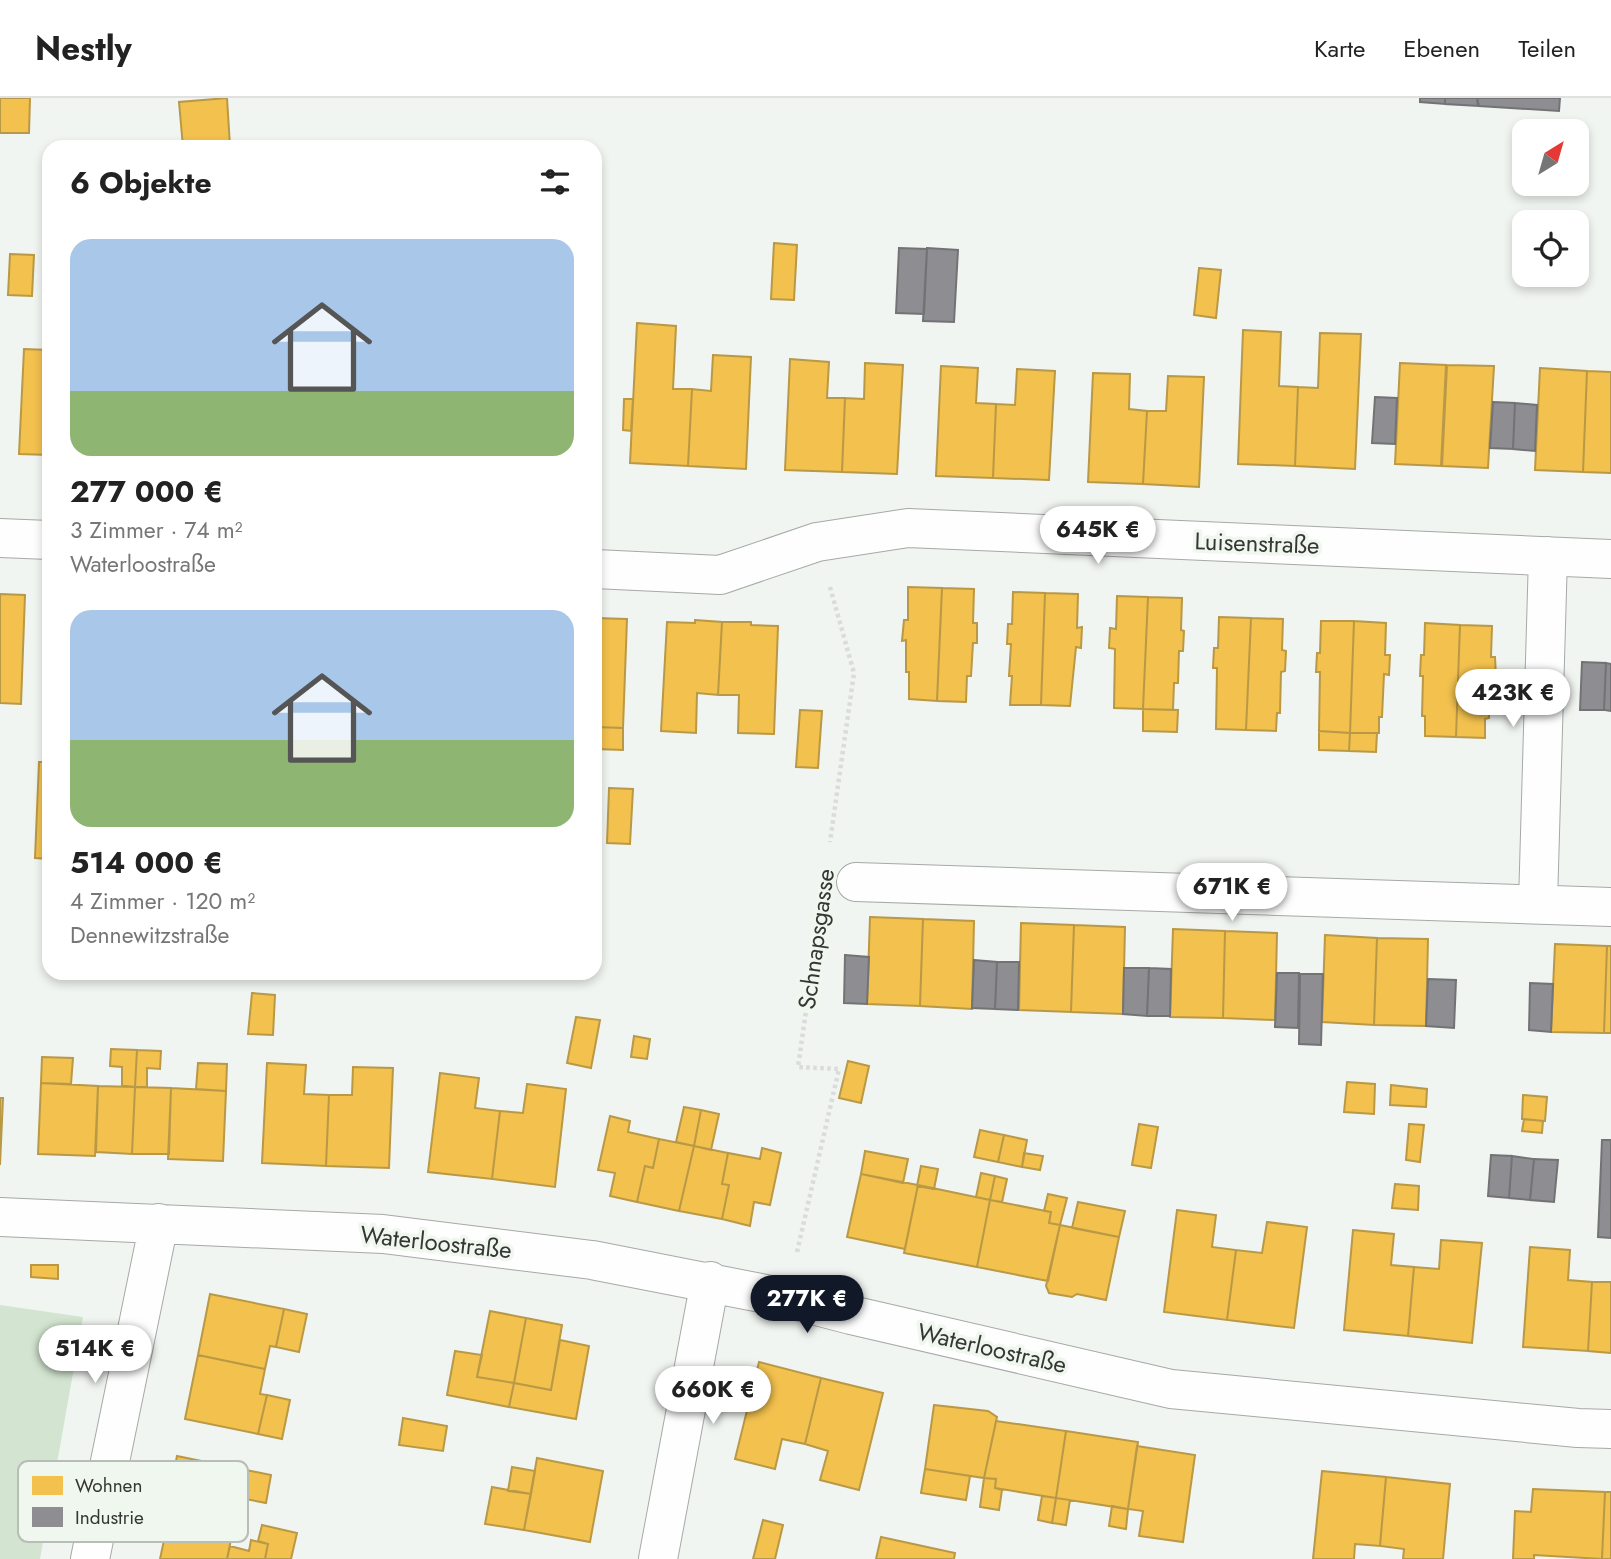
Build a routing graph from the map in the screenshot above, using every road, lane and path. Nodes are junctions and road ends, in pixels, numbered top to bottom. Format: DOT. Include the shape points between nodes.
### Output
graph roads {
  1 [pos="0,538"];
  2 [pos="42,540"];
  3 [pos="817,542"];
  4 [pos="1548,556"];
  5 [pos="1611,559"];
  6 [pos="602,569"];
  7 [pos="829,850"];
  8 [pos="856,882"];
  9 [pos="1538,903"];
  10 [pos="821,904"];
  11 [pos="1611,907"];
  12 [pos="0,1217"];
  13 [pos="159,1223"];
  14 [pos="710,1281"];
  15 [pos="786,1298"];
  16 [pos="1611,1429"];
  17 [pos="110,1461"];
  18 [pos="658,1559"];
  1 -- 2 [label="street"];
  3 -- 4 [label="street, Luisenstraße" via="908,528"];
  3 -- 6 [label="street, Luisenstraße" via="720,575"];
  3 -- 7 [label="path, Schnapsgasse" via="854,673"];
  4 -- 5 [label="street, Luisenstraße"];
  4 -- 9 [label="street"];
  8 -- 9 [label="street"];
  9 -- 11 [label="street"];
  10 -- 15 [label="path, Schnapsgasse" via="798,1067 839,1069"];
  12 -- 13 [label="street, Waterloostraße"];
  13 -- 14 [label="street, Waterloostraße" via="383,1234 592,1260"];
  13 -- 17 [label="street"];
  14 -- 15 [label="street, Waterloostraße"];
  14 -- 18 [label="street"];
  15 -- 16 [label="street, Waterloostraße" via="1171,1389"];
}
